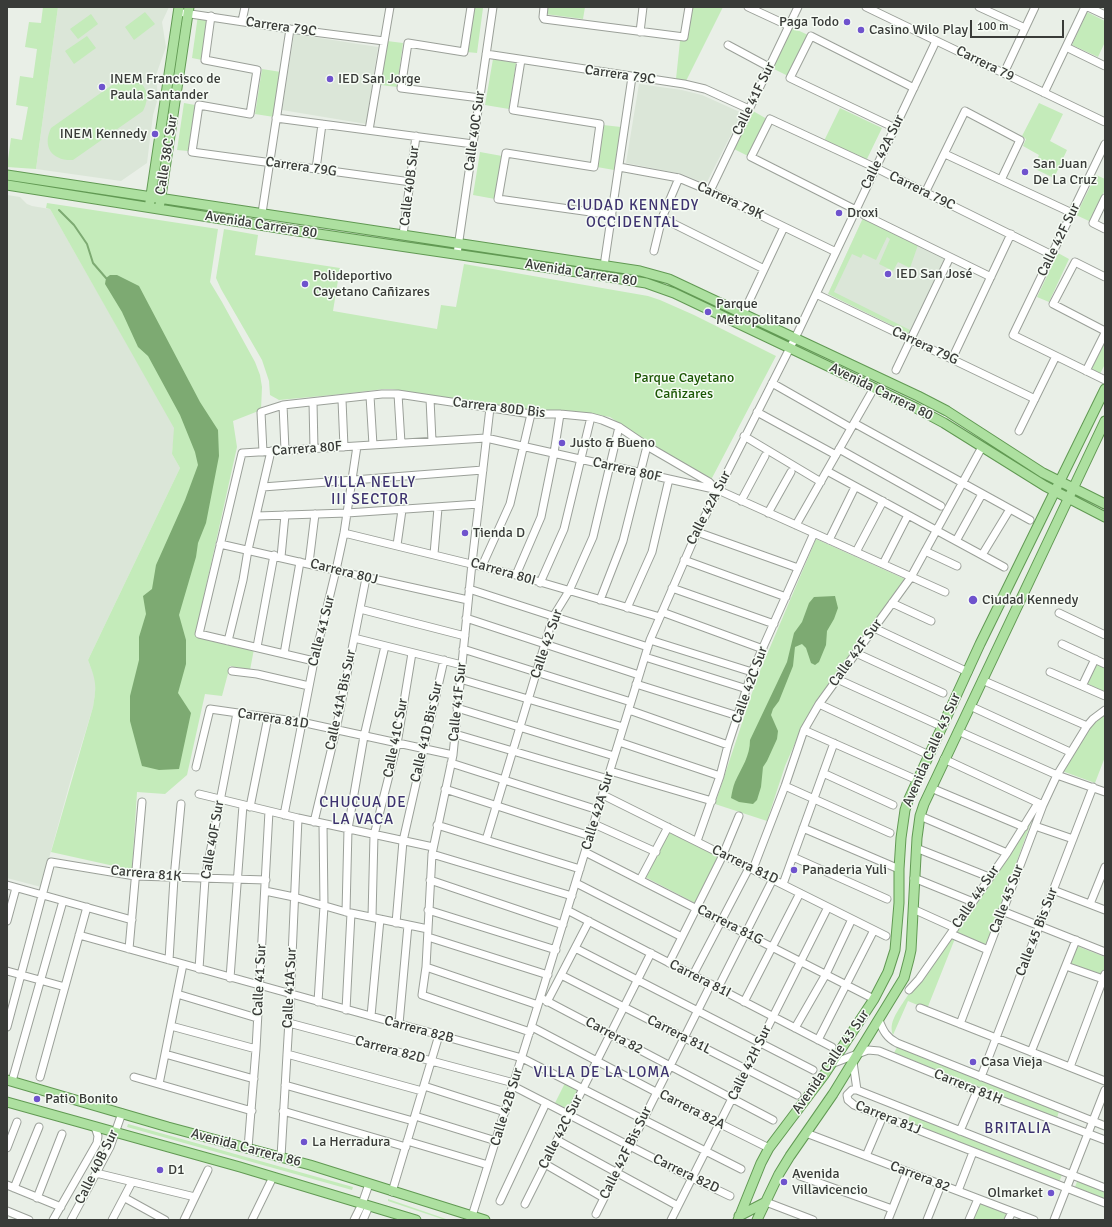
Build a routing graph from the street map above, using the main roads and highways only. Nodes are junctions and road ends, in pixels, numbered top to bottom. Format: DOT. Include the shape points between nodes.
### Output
graph roads {
  1 [pos="184,10"];
  2 [pos="7,175"];
  3 [pos="38,179"];
  4 [pos="7,185"];
  5 [pos="36,189"];
  6 [pos="151,196"];
  7 [pos="160,198"];
  8 [pos="149,207"];
  9 [pos="159,208"];
  10 [pos="1105,389"];
  11 [pos="1105,421"];
  12 [pos="1060,481"];
  13 [pos="1073,488"];
  14 [pos="1054,491"];
  15 [pos="1068,498"];
  16 [pos="1105,504"];
  17 [pos="1105,517"];
  18 [pos="854,1029"];
  19 [pos="865,1042"];
  20 [pos="9,1080"];
  21 [pos="7,1102"];
  22 [pos="766,1202"];
  23 [pos="739,1218"];
  24 [pos="416,1220"];
  25 [pos="485,1220"];
  26 [pos="758,1220"];
  1 -- 6 [label="main road, Calle 38C Sur"];
  1 -- 7 [label="main road, Calle 38C Sur"];
  2 -- 3 [label="main road, Avenida Carrera 80"];
  3 -- 5 [label="main road"];
  3 -- 6 [label="main road, Avenida Carrera 80"];
  4 -- 5 [label="main road, Avenida Carrera 80"];
  5 -- 8 [label="main road, Avenida Carrera 80"];
  6 -- 7 [label="main road, Avenida Carrera 80"];
  6 -- 8 [label="main road, Calle 38C Sur"];
  7 -- 9 [label="main road, Calle 38C Sur"];
  7 -- 12 [label="main road, Avenida Carrera 80" via="640,271 669,279 890,382 947,412"];
  8 -- 9 [label="main road, Avenida Carrera 80"];
  9 -- 14 [label="main road, Avenida Carrera 80" via="584,273 653,286 674,293 930,415"];
  10 -- 12 [label="main road, Avenida Calle 43 Sur"];
  11 -- 13 [label="main road, Avenida Calle 43 Sur"];
  12 -- 13 [label="main road, Avenida Carrera 80"];
  12 -- 14 [label="main road, Avenida Calle 43 Sur"];
  13 -- 15 [label="main road, Avenida Calle 43 Sur"];
  13 -- 16 [label="main road, Avenida Carrera 80"];
  14 -- 15 [label="main road, Avenida Carrera 80"];
  14 -- 18 [label="main road, Avenida Calle 43 Sur" via="905,810 895,950 888,972"];
  15 -- 17 [label="main road, Avenida Carrera 80"];
  15 -- 19 [label="main road, Avenida Calle 43 Sur" via="944,759 920,816 912,940 907,968 902,983"];
  18 -- 19 [label="main road" via="853,1045 860,1047"];
  18 -- 23 [label="main road, Avenida Calle 43 Sur" via="768,1148"];
  19 -- 22 [label="main road, Avenida Calle 43 Sur" via="790,1156"];
  20 -- 25 [label="main road, Avenida Carrera 86" via="281,1157"];
  21 -- 24 [label="main road, Avenida Carrera 86"];
  22 -- 23 [label="main road"];
  22 -- 26 [label="main road, Avenida Calle 43 Sur"];
}
